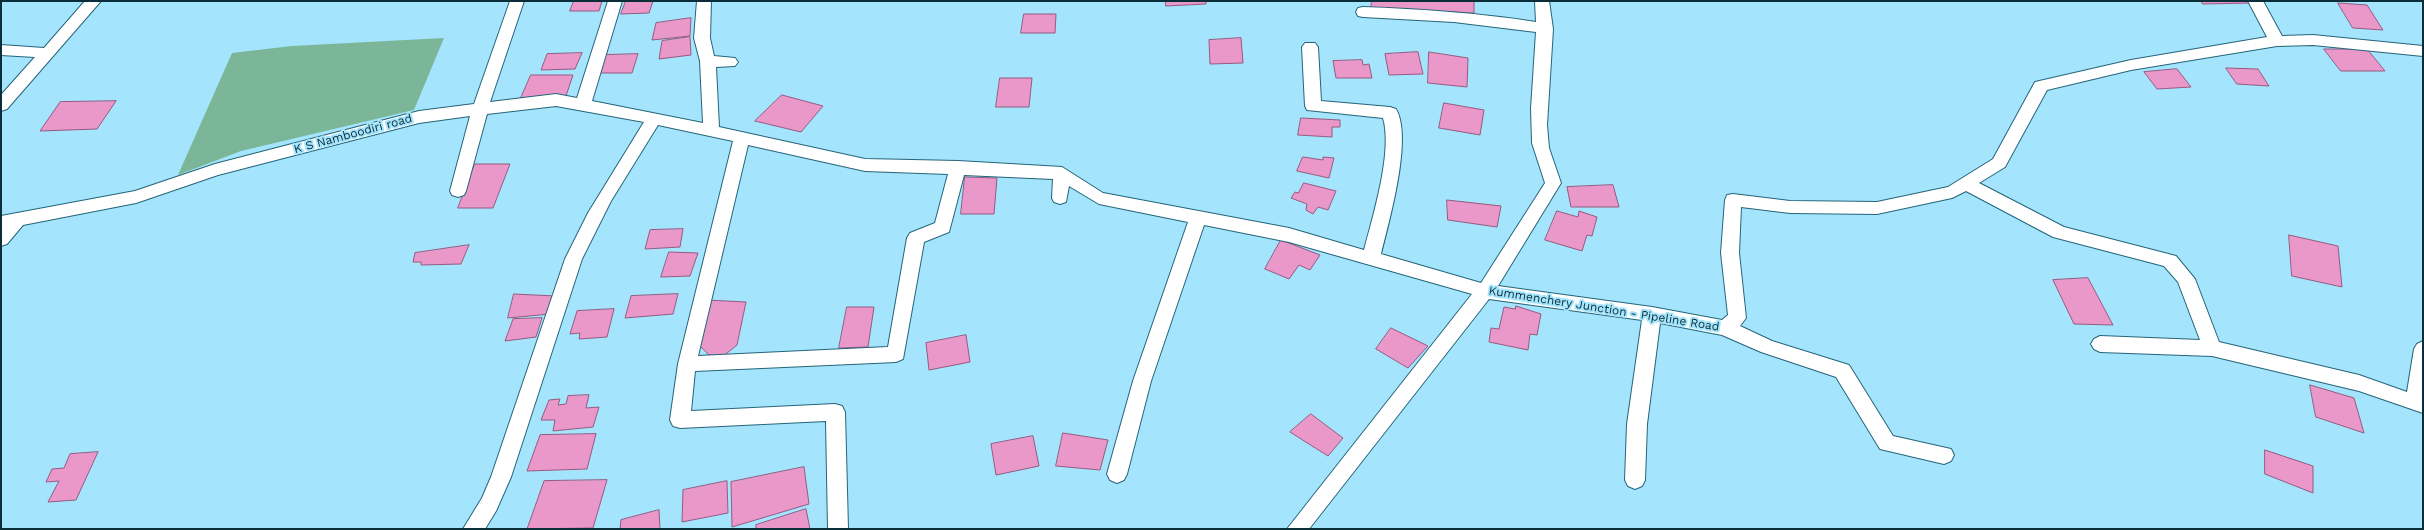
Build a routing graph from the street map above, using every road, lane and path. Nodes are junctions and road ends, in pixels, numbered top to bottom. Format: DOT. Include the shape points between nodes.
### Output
graph roads {
  1 [pos="94,1"];
  2 [pos="517,1"];
  3 [pos="615,1"];
  4 [pos="704,1"];
  5 [pos="1542,1"];
  6 [pos="2255,1"];
  7 [pos="1363,12"];
  8 [pos="1545,29"];
  9 [pos="2277,41"];
  10 [pos="1310,47"];
  11 [pos="1,50"];
  12 [pos="2423,51"];
  13 [pos="47,53"];
  14 [pos="708,60"];
  15 [pos="730,62"];
  16 [pos="583,105"];
  17 [pos="1,106"];
  18 [pos="481,107"];
  19 [pos="654,118"];
  20 [pos="711,130"];
  21 [pos="742,137"];
  22 [pos="958,167"];
  23 [pos="1062,173"];
  24 [pos="1966,184"];
  25 [pos="458,191"];
  26 [pos="1060,198"];
  27 [pos="1198,217"];
  28 [pos="18,219"];
  29 [pos="1,222"];
  30 [pos="1,239"];
  31 [pos="1371,258"];
  32 [pos="1485,290"];
  33 [pos="1652,314"];
  34 [pos="1725,328"];
  35 [pos="2100,344"];
  36 [pos="2212,348"];
  37 [pos="2423,350"];
  38 [pos="687,364"];
  39 [pos="2419,404"];
  40 [pos="1944,455"];
  41 [pos="1117,474"];
  42 [pos="1635,480"];
  43 [pos="474,529"];
  44 [pos="838,529"];
  45 [pos="1297,529"];
  1 -- 13 [label="street"];
  2 -- 18 [label="street"];
  3 -- 16 [label="street"];
  4 -- 14 [label="street" via="702,38"];
  5 -- 8 [label="street"];
  6 -- 9 [label="street"];
  7 -- 8 [label="street" via="1498,20"];
  8 -- 32 [label="street" via="1540,144 1553,183"];
  9 -- 12 [label="street, Kummenchery Junction - Pipeline Road" via="2313,40"];
  9 -- 24 [label="street, Kummenchery Junction - Pipeline Road" via="2130,65 2041,86 1999,163"];
  10 -- 31 [label="street" via="1313,106 1390,113 1393,118 1394,139"];
  11 -- 13 [label="street"];
  13 -- 17 [label="street"];
  14 -- 15 [label="street"];
  14 -- 20 [label="street"];
  16 -- 18 [label="street, K S Namboodiri road" via="556,100"];
  16 -- 19 [label="street, K S Namboodiri road"];
  18 -- 25 [label="street"];
  18 -- 28 [label="street, K S Namboodiri road" via="419,117 215,170 136,197"];
  19 -- 20 [label="street, K S Namboodiri road"];
  19 -- 43 [label="street" via="586,234 566,279 527,408 506,464"];
  20 -- 21 [label="street"];
  21 -- 22 [label="street" via="865,165"];
  21 -- 38 [label="street"];
  22 -- 23 [label="street"];
  22 -- 38 [label="street" via="944,227 916,238 896,354"];
  23 -- 26 [label="street"];
  23 -- 27 [label="street, Kummenchery Junction - Pipeline Road" via="1100,198"];
  24 -- 34 [label="street, Kummenchery Junction - Pipeline Road" via="1952,192 1877,208 1790,207 1733,200 1730,253 1737,318"];
  24 -- 36 [label="street" via="2059,232 2170,261 2186,279"];
  27 -- 31 [label="street, Kummenchery Junction - Pipeline Road"];
  27 -- 41 [label="street" via="1142,381"];
  28 -- 29 [label="street, K S Namboodiri road"];
  28 -- 30 [label="street"];
  31 -- 32 [label="street, Kummenchery Junction - Pipeline Road"];
  32 -- 33 [label="street, Kummenchery Junction - Pipeline Road"];
  32 -- 45 [label="street"];
  33 -- 34 [label="street, Kummenchery Junction - Pipeline Road"];
  33 -- 42 [label="street" via="1637,424"];
  34 -- 40 [label="street" via="1767,347 1842,371 1887,443"];
  35 -- 36 [label="street"];
  36 -- 39 [label="street" via="2359,383"];
  37 -- 39 [label="street"];
  38 -- 44 [label="street" via="680,420 835,412"];
}
